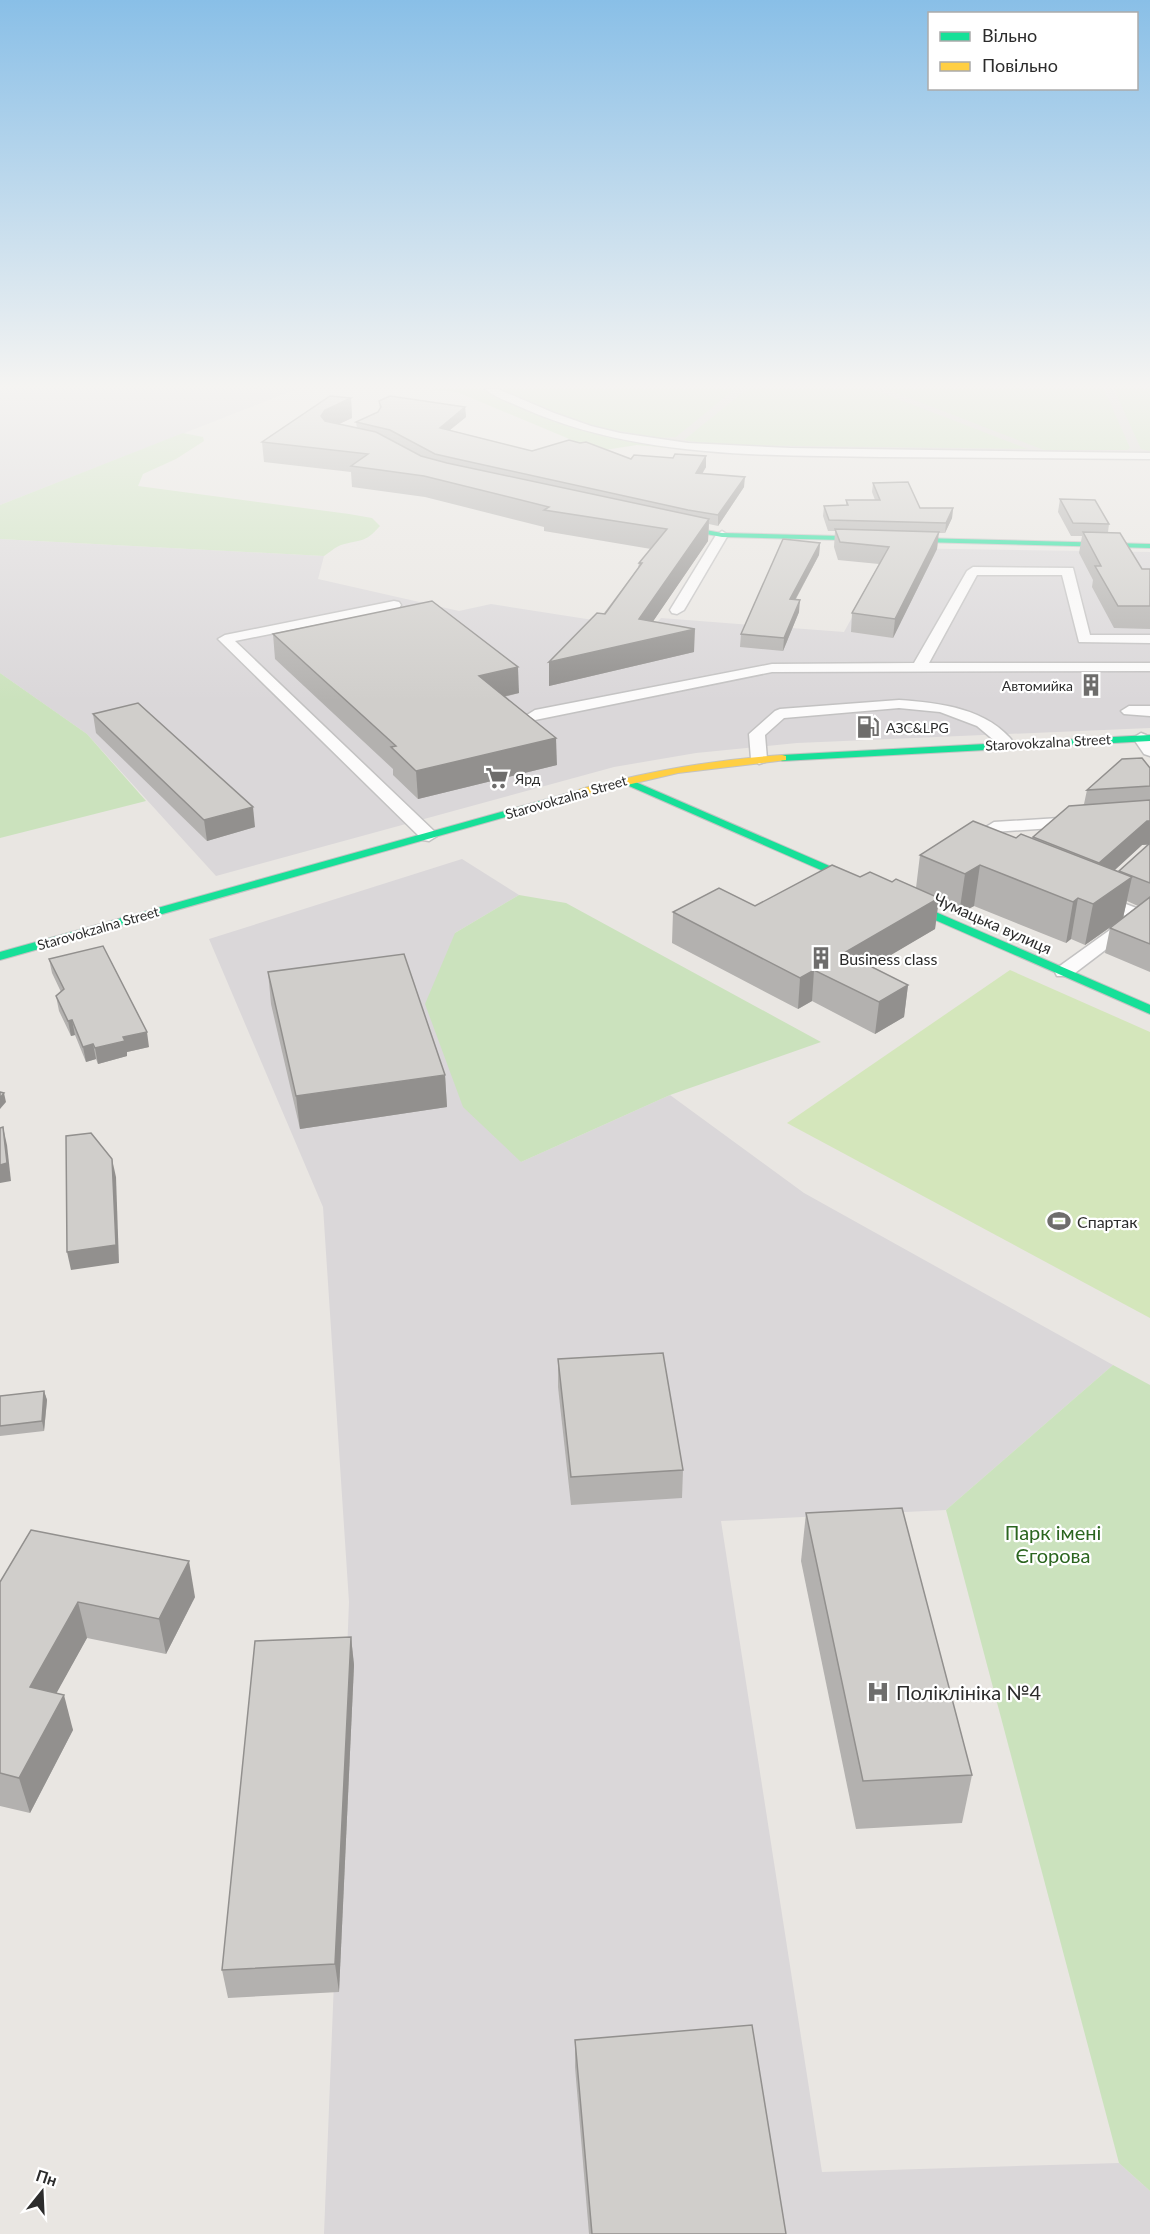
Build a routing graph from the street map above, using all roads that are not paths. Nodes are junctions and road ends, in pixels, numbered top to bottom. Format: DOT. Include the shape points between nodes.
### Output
graph roads {
  1 [pos="647,521"];
  2 [pos="722,535"];
  3 [pos="1150,546"];
  4 [pos="393,605"];
  5 [pos="677,610"];
  6 [pos="1150,639"];
  7 [pos="1150,667"];
  8 [pos="920,668"];
  9 [pos="1129,711"];
  10 [pos="1150,711"];
  11 [pos="535,715"];
  12 [pos="1147,742"];
  13 [pos="1007,744"];
  14 [pos="759,759"];
  15 [pos="624,780"];
  16 [pos="1094,820"];
  17 [pos="994,827"];
  18 [pos="429,836"];
  19 [pos="1115,882"];
  20 [pos="0,957"];
  21 [pos="1064,972"];
  22 [pos="1150,1010"];
  1 -- 2 [label="street"];
  2 -- 3 [label="street"];
  2 -- 5 [label="lane"];
  4 -- 18 [label="lane" via="225,639"];
  6 -- 8 [label="lane" via="1084,639 1068,571 973,571"];
  7 -- 8 [label="lane"];
  8 -- 11 [label="lane" via="772,668"];
  9 -- 10 [label="lane"];
  12 -- 13 [label="street, Starovokzalna Street"];
  13 -- 14 [label="street, Starovokzalna Street"];
  13 -- 14 [label="lane" via="982,723 942,708 899,704 780,714 757,734"];
  14 -- 15 [label="street, Starovokzalna Street"];
  15 -- 18 [label="street, Starovokzalna Street"];
  15 -- 21 [label="street, Чумацька вулиця"];
  16 -- 17 [label="lane"];
  18 -- 20 [label="street, Starovokzalna Street"];
  19 -- 21 [label="lane" via="1092,896 1141,916"];
  21 -- 22 [label="street, Чумацька вулиця"];
}
